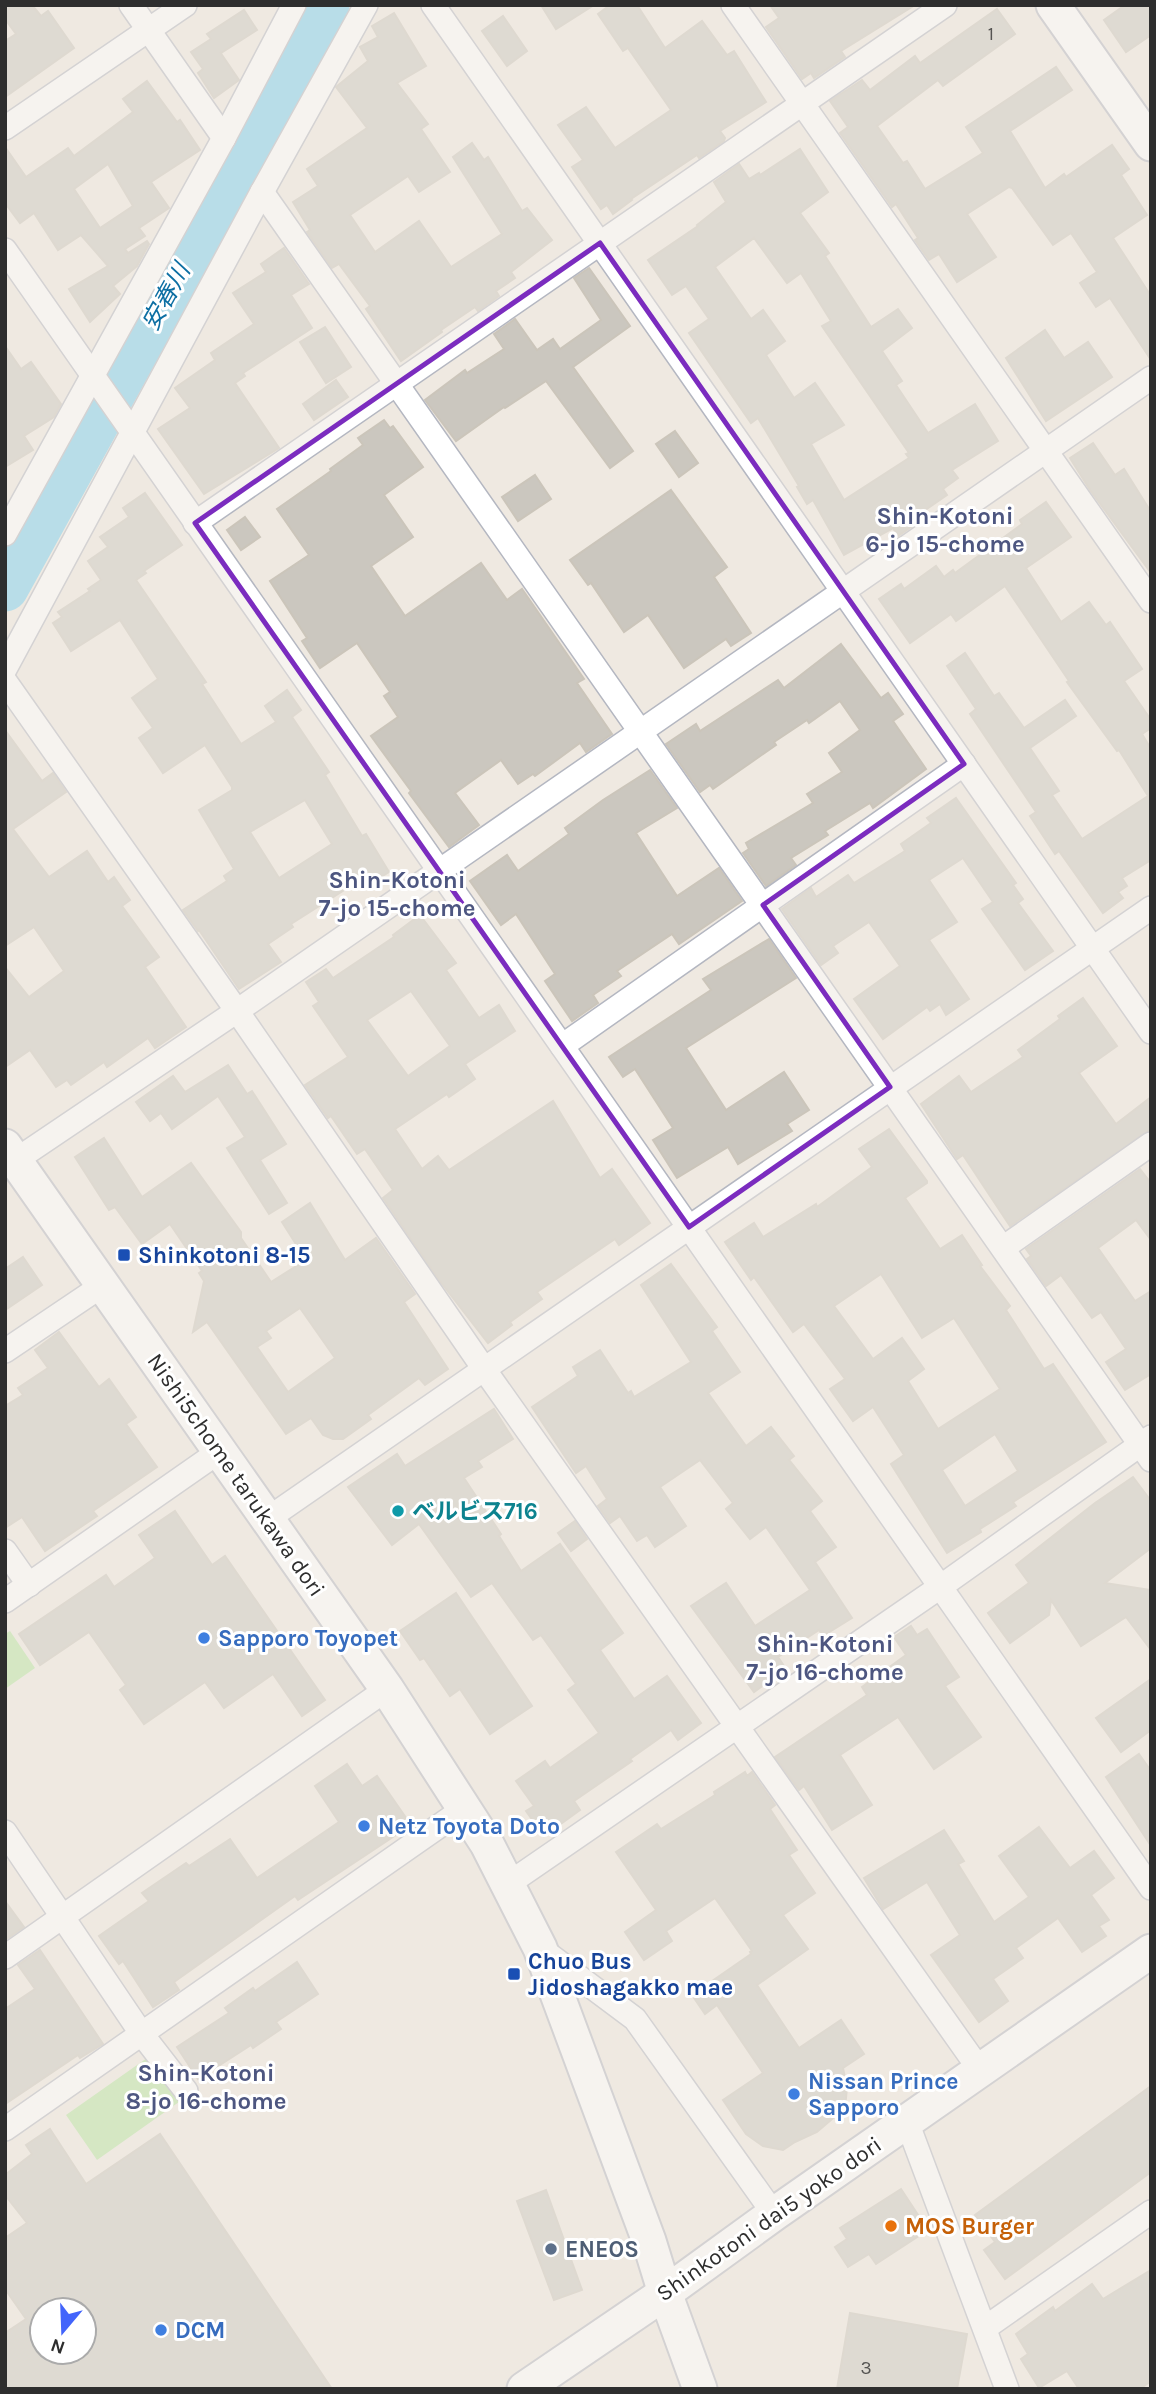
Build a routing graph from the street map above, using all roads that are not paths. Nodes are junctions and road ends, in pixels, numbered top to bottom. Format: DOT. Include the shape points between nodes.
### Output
graph roads {
  1 [pos="131,5"];
  2 [pos="185,5"];
  3 [pos="294,5"];
  4 [pos="366,5"];
  5 [pos="433,5"];
  6 [pos="733,5"];
  7 [pos="945,5"];
  8 [pos="1053,5"];
  9 [pos="149,30"];
  10 [pos="801,105"];
  11 [pos="5,128"];
  12 [pos="224,138"];
  13 [pos="1151,144"];
  14 [pos="262,192"];
  15 [pos="600,243"];
  16 [pos="5,250"];
  17 [pos="1151,378"];
  18 [pos="95,381"];
  19 [pos="397,384"];
  20 [pos="127,425"];
  21 [pos="1046,450"];
  22 [pos="195,523"];
  23 [pos="5,534"];
  24 [pos="841,591"];
  25 [pos="1151,601"];
  26 [pos="5,669"];
  27 [pos="5,681"];
  28 [pos="640,731"];
  29 [pos="964,764"];
  30 [pos="438,871"];
  31 [pos="762,905"];
  32 [pos="1151,908"];
  33 [pos="1092,948"];
  34 [pos="237,1010"];
  35 [pos="1151,1032"];
  36 [pos="562,1046"];
  37 [pos="890,1087"];
  38 [pos="1151,1144"];
  39 [pos="12,1163"];
  40 [pos="689,1227"];
  41 [pos="1003,1248"];
  42 [pos="103,1285"];
  43 [pos="5,1351"];
  44 [pos="483,1368"];
  45 [pos="1147,1447"];
  46 [pos="220,1451"];
  47 [pos="267,1520"];
  48 [pos="5,1551"];
  49 [pos="29,1585"];
  50 [pos="940,1587"];
  51 [pos="5,1601"];
  52 [pos="387,1689"];
  53 [pos="736,1726"];
  54 [pos="465,1808"];
  55 [pos="5,1832"];
  56 [pos="508,1884"];
  57 [pos="1151,1888"];
  58 [pos="64,1916"];
  59 [pos="540,1948"];
  60 [pos="1151,1951"];
  61 [pos="5,1957"];
  62 [pos="141,2033"];
  63 [pos="980,2070"];
  64 [pos="186,2091"];
  65 [pos="906,2122"];
  66 [pos="5,2129"];
  67 [pos="1151,2212"];
  68 [pos="774,2214"];
  69 [pos="665,2293"];
  70 [pos="985,2328"];
  71 [pos="524,2389"];
  72 [pos="700,2389"];
  73 [pos="1007,2389"];
  1 -- 9 [label="street"];
  2 -- 9 [label="street"];
  3 -- 12 [label="street"];
  4 -- 14 [label="street"];
  5 -- 15 [label="street"];
  6 -- 10 [label="street"];
  7 -- 10 [label="street"];
  8 -- 13 [label="main road"];
  9 -- 11 [label="street"];
  9 -- 12 [label="street"];
  10 -- 15 [label="street"];
  10 -- 21 [label="street"];
  12 -- 18 [label="street"];
  14 -- 19 [label="street"];
  14 -- 20 [label="street"];
  15 -- 19 [label="street"];
  15 -- 24 [label="street"];
  16 -- 18 [label="street"];
  17 -- 21 [label="street"];
  18 -- 20 [label="street"];
  18 -- 23 [label="street"];
  19 -- 22 [label="street"];
  19 -- 28 [label="street"];
  20 -- 22 [label="street"];
  20 -- 26 [label="street"];
  21 -- 24 [label="street"];
  21 -- 25 [label="street"];
  22 -- 30 [label="street"];
  24 -- 28 [label="street"];
  24 -- 29 [label="street"];
  27 -- 34 [label="street"];
  28 -- 30 [label="street"];
  28 -- 31 [label="street"];
  29 -- 31 [label="street"];
  29 -- 33 [label="street"];
  30 -- 34 [label="street"];
  30 -- 36 [label="street"];
  31 -- 36 [label="street"];
  31 -- 37 [label="street"];
  32 -- 33 [label="street"];
  33 -- 35 [label="street"];
  33 -- 37 [label="street"];
  34 -- 39 [label="street"];
  34 -- 44 [label="street"];
  36 -- 40 [label="street"];
  37 -- 40 [label="street"];
  37 -- 41 [label="street"];
  38 -- 41 [label="street"];
  39 -- 42 [label="main road, Nishi5chome tarukawa dori"];
  40 -- 44 [label="street"];
  40 -- 50 [label="street"];
  41 -- 45 [label="street"];
  42 -- 43 [label="street"];
  42 -- 46 [label="main road, Nishi5chome tarukawa dori"];
  44 -- 47 [label="street"];
  44 -- 53 [label="street"];
  45 -- 50 [label="street"];
  46 -- 47 [label="main road, Nishi5chome tarukawa dori"];
  46 -- 49 [label="street"];
  47 -- 52 [label="main road, Nishi5chome tarukawa dori"];
  48 -- 49 [label="street"];
  49 -- 51 [label="street"];
  50 -- 53 [label="street"];
  50 -- 57 [label="street"];
  52 -- 54 [label="main road, Nishi5chome tarukawa dori"];
  52 -- 58 [label="street"];
  53 -- 56 [label="street"];
  53 -- 63 [label="street"];
  54 -- 56 [label="main road, Nishi5chome tarukawa dori"];
  54 -- 62 [label="street"];
  55 -- 58 [label="street"];
  56 -- 59 [label="main road, Nishi5chome tarukawa dori"];
  58 -- 61 [label="street"];
  58 -- 62 [label="street"];
  59 -- 68 [label="street" via="635,2020"];
  59 -- 69 [label="main road, Nishi5chome tarukawa dori"];
  60 -- 63 [label="main road, Shinkotoni dai5 yoko dori"];
  62 -- 64 [label="street"];
  62 -- 66 [label="street"];
  63 -- 65 [label="main road, Shinkotoni dai5 yoko dori"];
  65 -- 68 [label="main road, Shinkotoni dai5 yoko dori"];
  65 -- 70 [label="street"];
  67 -- 70 [label="street"];
  68 -- 69 [label="main road, Shinkotoni dai5 yoko dori"];
  69 -- 71 [label="main road, Shinkotoni dai5 yoko dori"];
  69 -- 72 [label="main road, Nishi5chome tarukawa dori"];
  70 -- 73 [label="street"];
}
